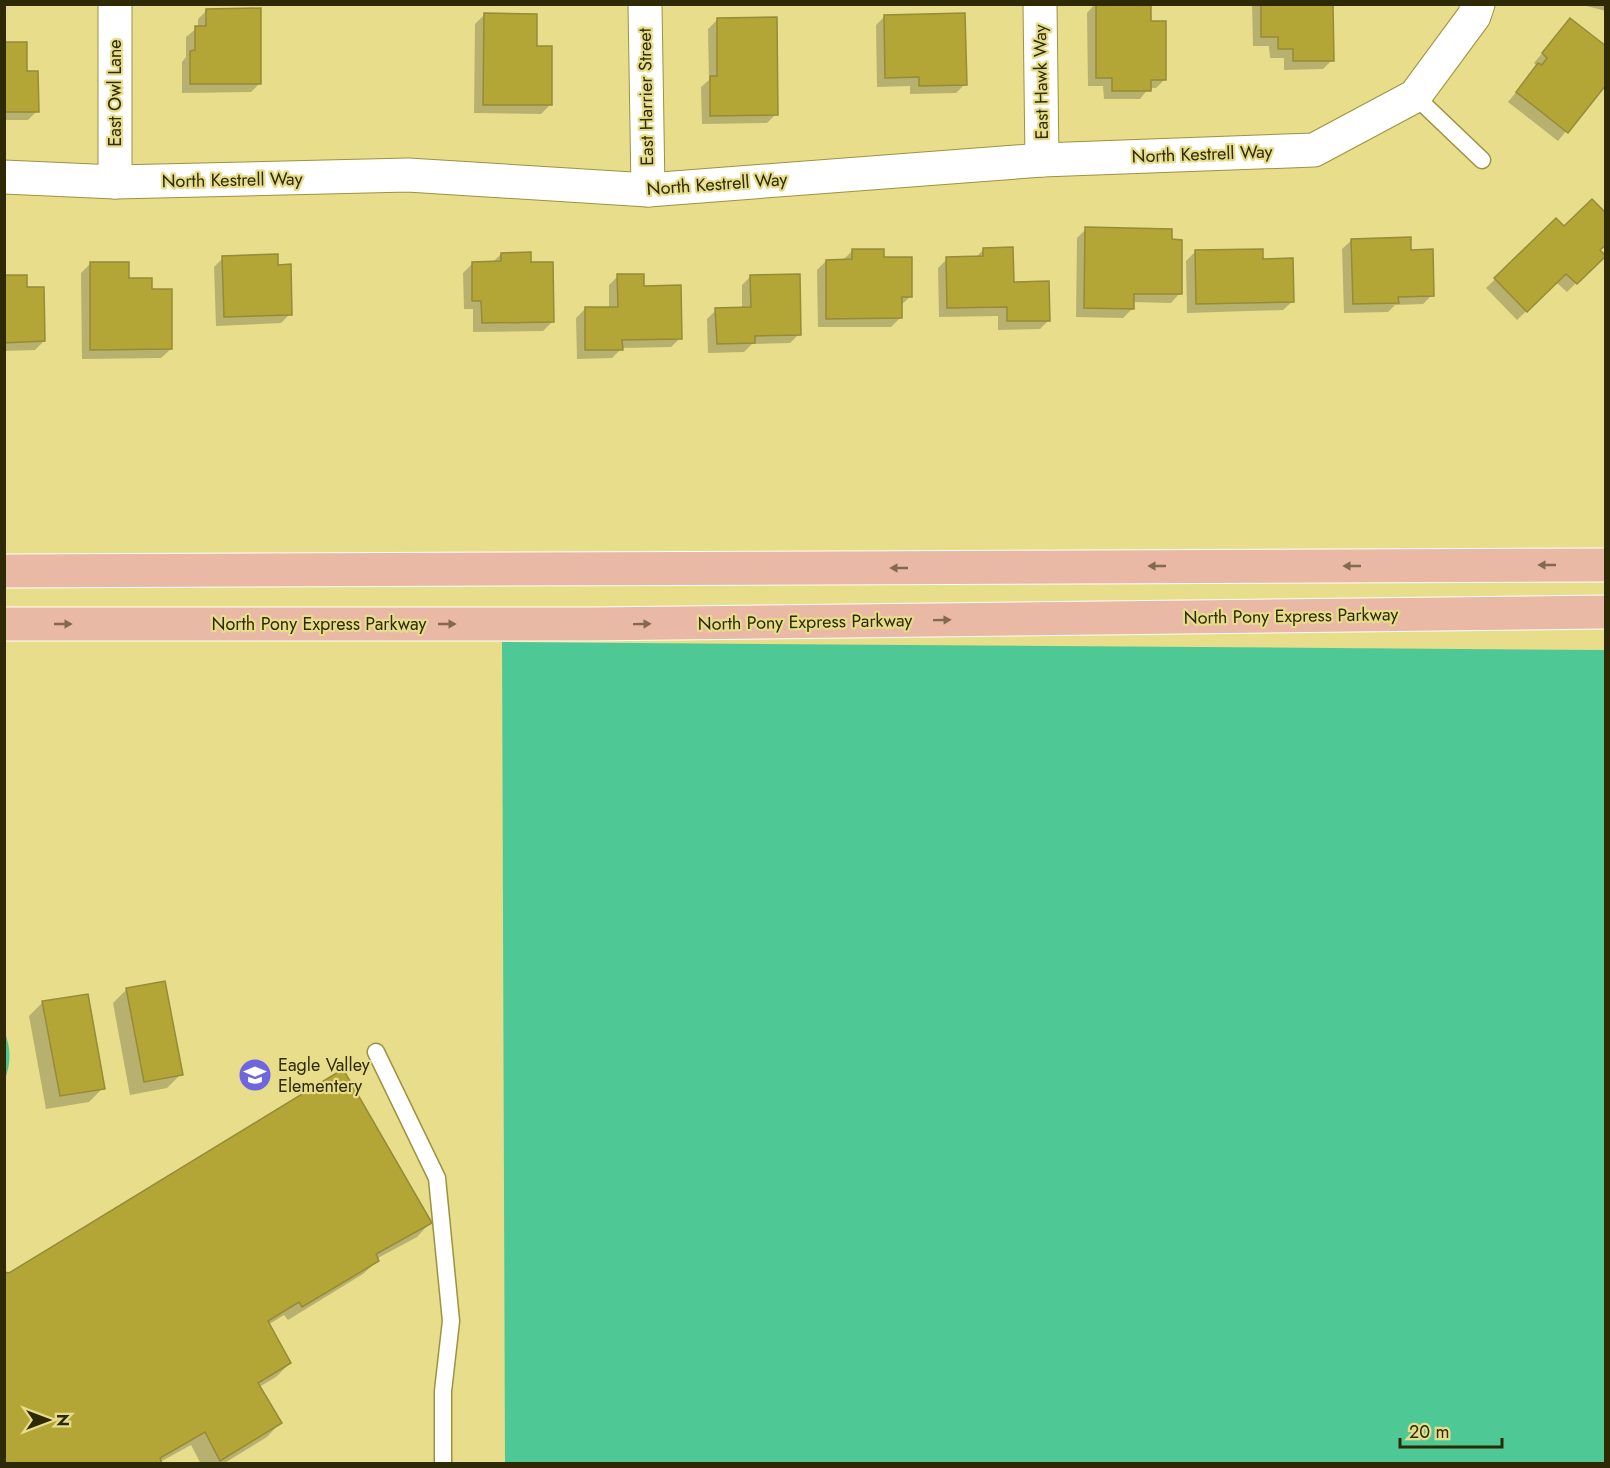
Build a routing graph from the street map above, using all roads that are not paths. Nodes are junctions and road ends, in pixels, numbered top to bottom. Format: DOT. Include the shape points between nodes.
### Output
graph roads {
  1 [pos="115,4"];
  2 [pos="645,4"];
  3 [pos="1040,4"];
  4 [pos="1478,4"];
  5 [pos="1415,96"];
  6 [pos="1042,160"];
  7 [pos="1482,160"];
  8 [pos="4,177"];
  9 [pos="115,182"];
  10 [pos="648,190"];
  11 [pos="1605,564"];
  12 [pos="4,571"];
  13 [pos="1605,612"];
  14 [pos="4,624"];
  15 [pos="375,1052"];
  16 [pos="443,1464"];
  1 -- 9 [label="street, East Owl Lane"];
  2 -- 10 [label="street, East Harrier Street"];
  3 -- 6 [label="street, East Hawk Way"];
  4 -- 5 [label="street" via="1474,16"];
  5 -- 6 [label="street, North Kestrell Way" via="1314,150"];
  5 -- 7 [label="lane"];
  6 -- 10 [label="street, North Kestrell Way"];
  8 -- 9 [label="street, North Kestrell Way"];
  9 -- 10 [label="street, North Kestrell Way" via="408,175"];
  11 -- 12 [label="main road, one-way"];
  14 -- 13 [label="main road, North Pony Express Parkway, one-way" via="591,624"];
  15 -- 16 [label="lane" via="437,1178 451,1321 443,1390"];
}
